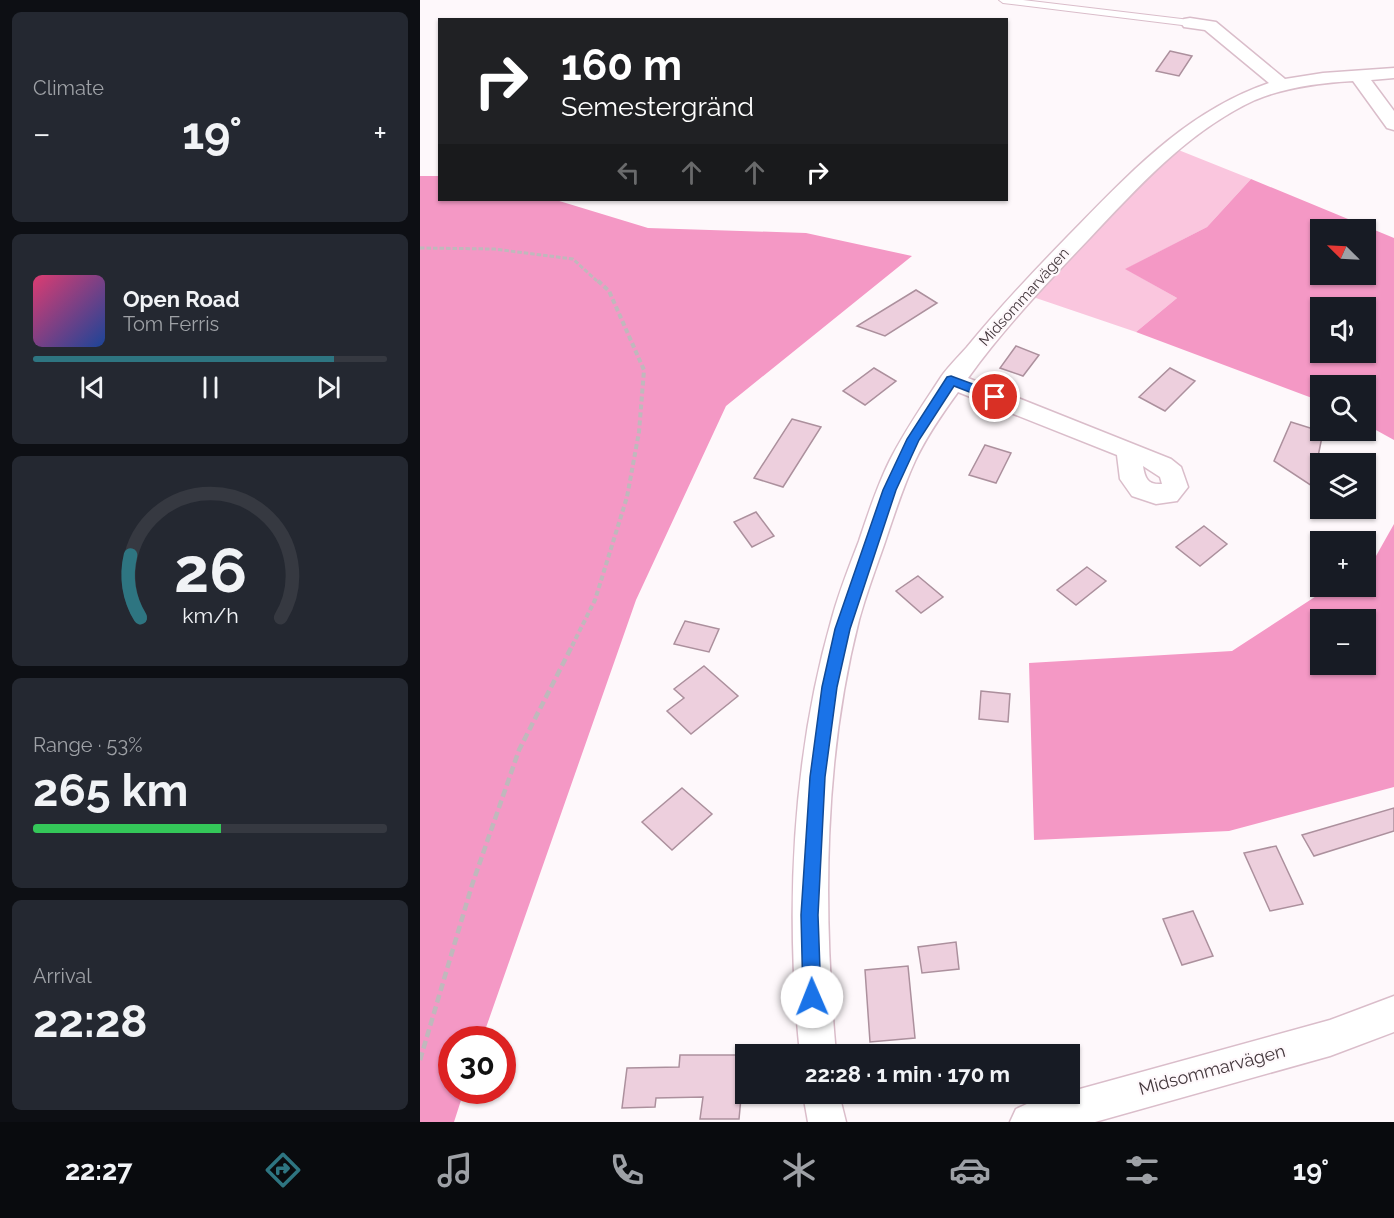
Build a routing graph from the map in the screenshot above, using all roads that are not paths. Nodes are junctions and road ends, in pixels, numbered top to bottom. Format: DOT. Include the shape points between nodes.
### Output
graph roads {
  1 [pos="1003,0"];
  2 [pos="1190,23"];
  3 [pos="1394,73"];
  4 [pos="1358,75"];
  5 [pos="1282,85"];
  6 [pos="1394,124"];
  7 [pos="951,380"];
  8 [pos="1129,451"];
  9 [pos="1394,1014"];
  10 [pos="817,1044"];
  11 [pos="823,1104"];
  12 [pos="827,1122"];
  13 [pos="1029,1122"];
  1 -- 2 [label="lane"];
  2 -- 5 [label="street" via="1210,26"];
  3 -- 4 [label="street, Midsommarvägen"];
  4 -- 5 [label="street, Midsommarvägen"];
  4 -- 6 [label="street"];
  5 -- 7 [label="street, Midsommarvägen" via="1225,107 1165,149 1056,260"];
  7 -- 8 [label="street"];
  7 -- 10 [label="street, Midsommarvägen" via="914,439 890,490 842,629 830,687 818,777 810,915"];
  9 -- 13 [label="street, Midsommarvägen" via="1330,1038"];
  11 -- 12 [label="street"];
}
